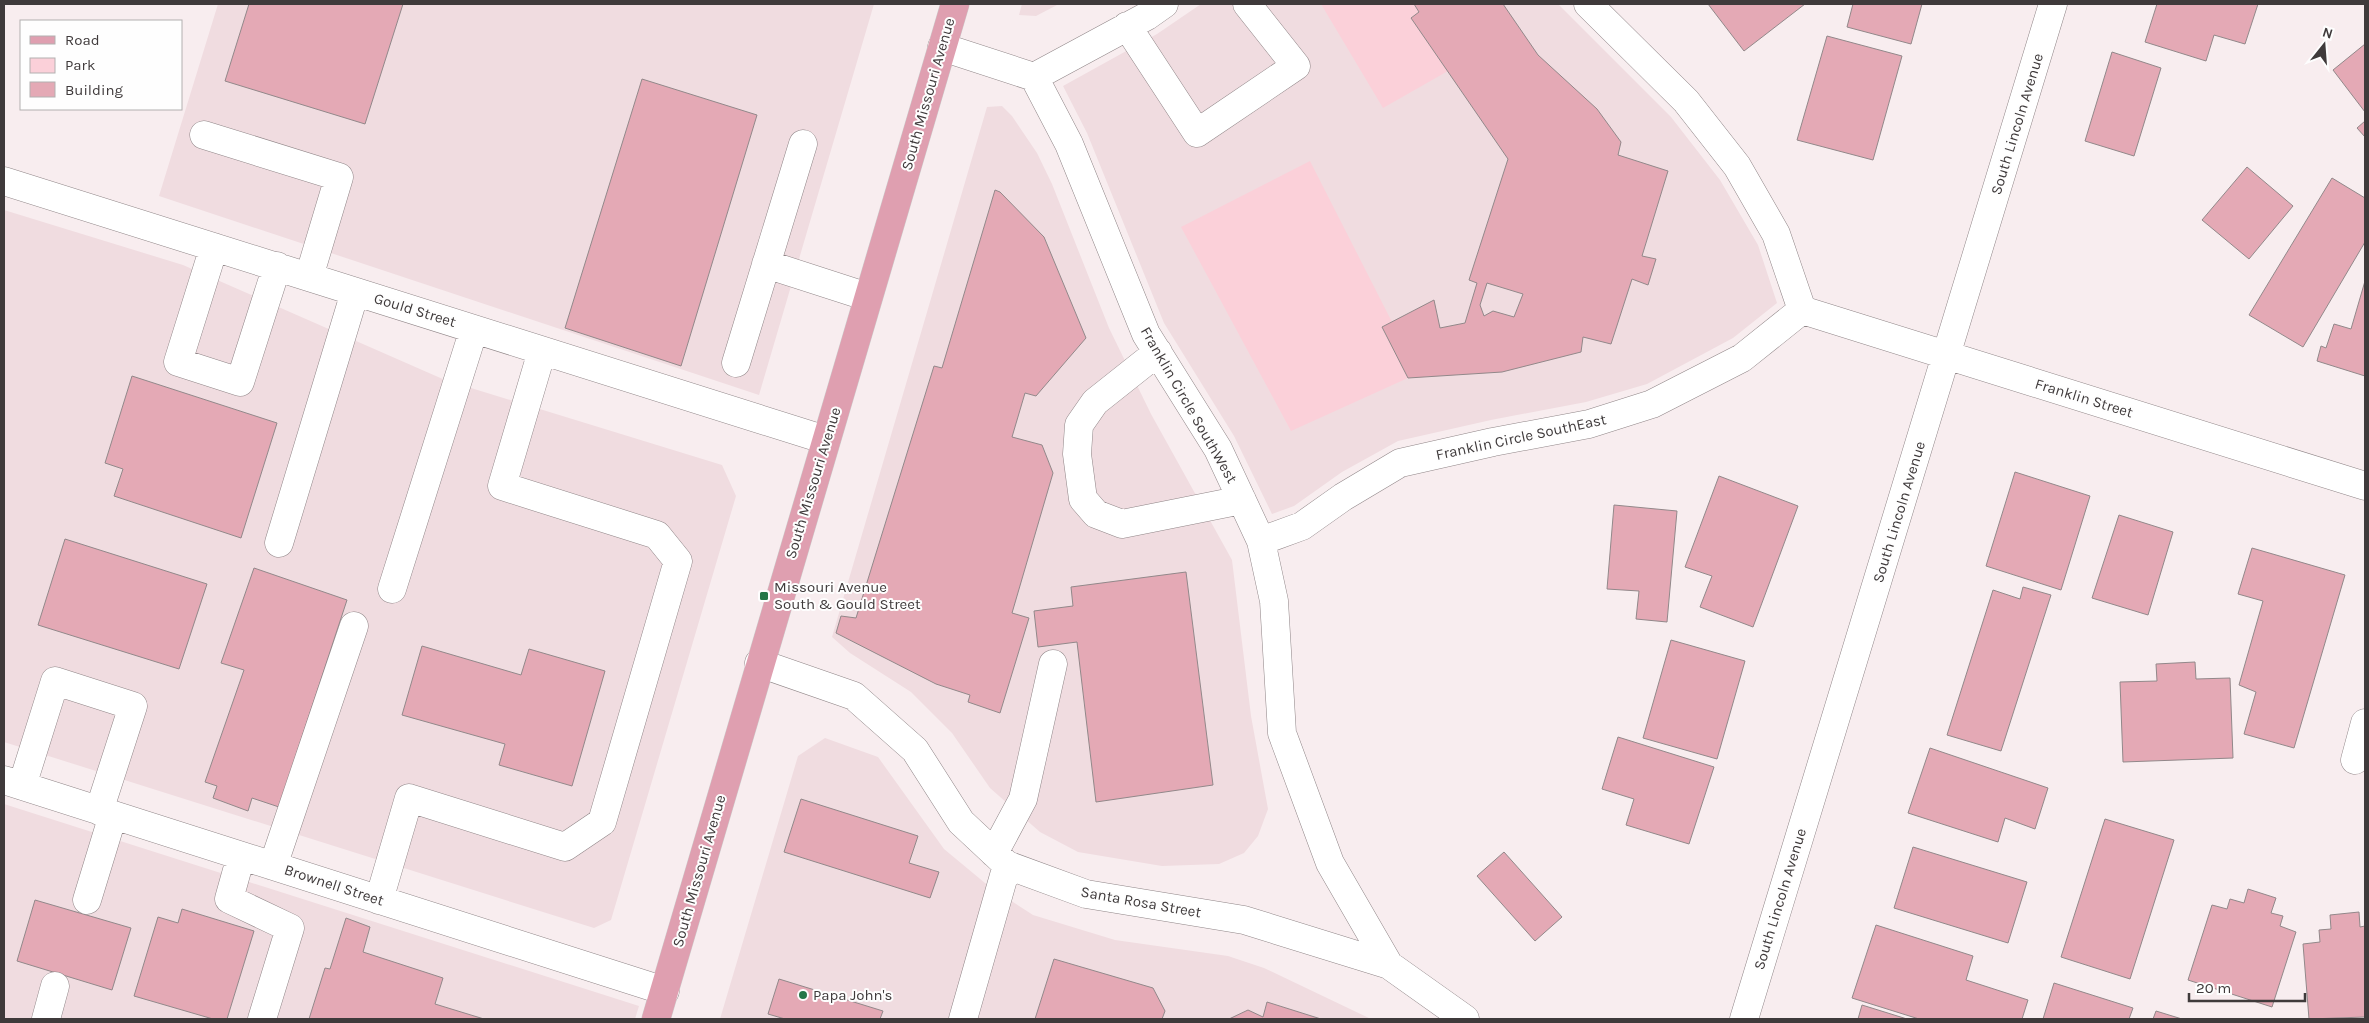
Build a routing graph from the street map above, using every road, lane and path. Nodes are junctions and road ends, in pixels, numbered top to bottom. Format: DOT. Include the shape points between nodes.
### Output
graph roads {
  1 [pos="955,4"];
  2 [pos="1164,4"];
  3 [pos="1247,4"];
  4 [pos="1588,4"];
  5 [pos="2054,4"];
  6 [pos="1127,26"];
  7 [pos="942,47"];
  8 [pos="1034,77"];
  9 [pos="204,135"];
  10 [pos="803,144"];
  11 [pos="4,181"];
  12 [pos="214,247"];
  13 [pos="766,264"];
  14 [pos="277,266"];
  15 [pos="309,277"];
  16 [pos="355,292"];
  17 [pos="868,297"];
  18 [pos="1802,310"];
  19 [pos="474,329"];
  20 [pos="542,351"];
  21 [pos="1158,352"];
  22 [pos="1947,355"];
  23 [pos="736,363"];
  24 [pos="826,440"];
  25 [pos="2365,486"];
  26 [pos="1242,500"];
  27 [pos="1261,541"];
  28 [pos="279,543"];
  29 [pos="392,589"];
  30 [pos="354,626"];
  31 [pos="759,663"];
  32 [pos="1053,664"];
  33 [pos="2365,723"];
  34 [pos="2354,760"];
  35 [pos="13,783"];
  36 [pos="106,813"];
  37 [pos="241,856"];
  38 [pos="1000,859"];
  39 [pos="273,866"];
  40 [pos="87,900"];
  41 [pos="379,900"];
  42 [pos="1389,965"];
  43 [pos="55,986"];
  44 [pos="664,991"];
  45 [pos="46,1019"];
  46 [pos="262,1019"];
  47 [pos="656,1019"];
  48 [pos="964,1019"];
  49 [pos="1465,1019"];
  50 [pos="1744,1019"];
  1 -- 7 [label="main road, South Missouri Avenue"];
  2 -- 6 [label="street"];
  3 -- 6 [label="street" via="1296,66 1197,133"];
  4 -- 18 [label="street" via="1686,101 1737,166 1776,234"];
  5 -- 22 [label="street, South Lincoln Avenue"];
  6 -- 8 [label="street"];
  7 -- 8 [label="street"];
  7 -- 17 [label="main road, South Missouri Avenue"];
  8 -- 21 [label="street, Franklin Circle SouthWest" via="1069,144 1146,334"];
  9 -- 15 [label="street" via="339,177"];
  10 -- 13 [label="street"];
  11 -- 12 [label="street, Gould Street"];
  12 -- 14 [label="street, Gould Street"];
  12 -- 14 [label="street" via="178,362 240,382"];
  13 -- 17 [label="street"];
  13 -- 23 [label="street"];
  14 -- 15 [label="street, Gould Street"];
  15 -- 16 [label="street, Gould Street"];
  16 -- 19 [label="street, Gould Street"];
  16 -- 28 [label="street"];
  17 -- 24 [label="main road, South Missouri Avenue"];
  18 -- 22 [label="street, Franklin Street"];
  18 -- 27 [label="street, Franklin Circle SouthEast" via="1742,358 1652,404 1588,424 1400,463 1343,496 1302,526"];
  19 -- 20 [label="street, Gould Street"];
  19 -- 29 [label="street"];
  20 -- 24 [label="street, Gould Street"];
  20 -- 41 [label="street" via="502,486 657,535 678,561 602,822 565,847 409,798"];
  21 -- 26 [label="street, Franklin Circle SouthWest" via="1218,450"];
  21 -- 26 [label="street" via="1095,402 1079,425 1077,454 1083,499 1096,514 1122,524"];
  22 -- 25 [label="street, Franklin Street"];
  22 -- 50 [label="street, South Lincoln Avenue"];
  24 -- 31 [label="main road, South Missouri Avenue"];
  26 -- 27 [label="street, Franklin Circle SouthWest"];
  27 -- 42 [label="street, Franklin Circle SouthWest" via="1274,601 1282,732 1330,863"];
  30 -- 39 [label="street"];
  31 -- 38 [label="street, Santa Rosa Street" via="854,696 915,750 961,822"];
  31 -- 44 [label="main road, South Missouri Avenue"];
  32 -- 38 [label="street" via="1023,799"];
  33 -- 34 [label="street"];
  35 -- 36 [label="street, Brownell Street"];
  35 -- 36 [label="street" via="55,681 81,689 133,706"];
  36 -- 37 [label="street, Brownell Street"];
  36 -- 40 [label="street"];
  37 -- 39 [label="street, Brownell Street"];
  37 -- 46 [label="street" via="229,899 290,928"];
  38 -- 42 [label="street, Santa Rosa Street" via="1086,894 1244,920"];
  38 -- 48 [label="street"];
  39 -- 41 [label="street, Brownell Street"];
  41 -- 44 [label="street, Brownell Street"];
  42 -- 49 [label="street, Santa Rosa Street"];
  43 -- 45 [label="street"];
  44 -- 47 [label="main road, South Missouri Avenue"];
}
